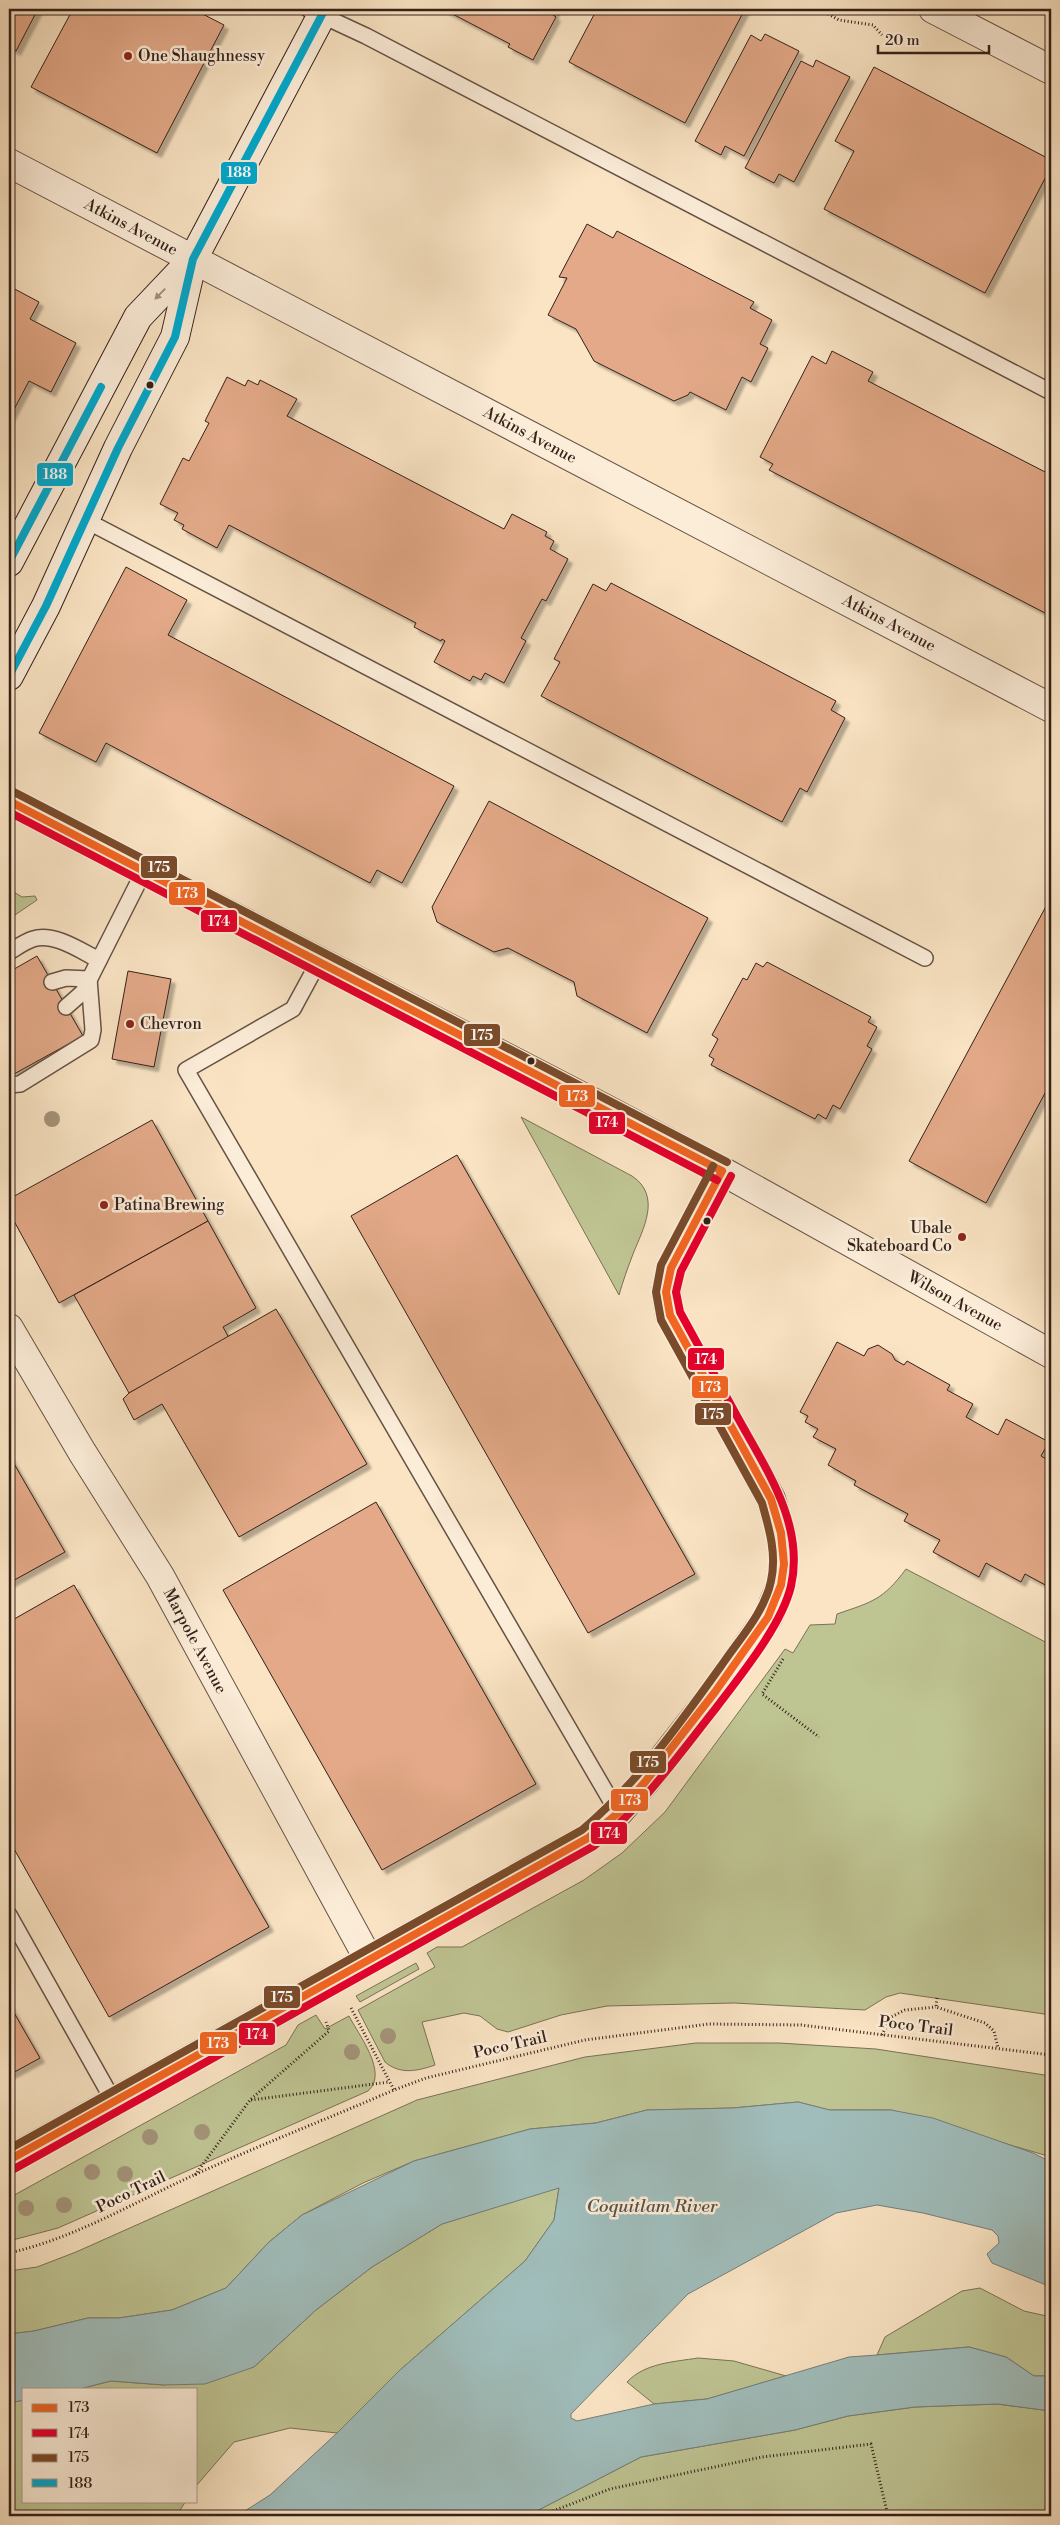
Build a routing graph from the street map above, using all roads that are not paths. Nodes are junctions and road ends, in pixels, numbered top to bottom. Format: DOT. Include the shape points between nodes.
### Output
graph roads {
  1 [pos="933,9"];
  2 [pos="318,11"];
  3 [pos="1051,70"];
  4 [pos="9,163"];
  5 [pos="193,259"];
  6 [pos="1051,392"];
  7 [pos="85,520"];
  8 [pos="9,562"];
  9 [pos="9,676"];
  10 [pos="1051,708"];
  11 [pos="9,802"];
  12 [pos="144,870"];
  13 [pos="9,952"];
  14 [pos="925,958"];
  15 [pos="99,960"];
  16 [pos="319,961"];
  17 [pos="89,979"];
  18 [pos="52,982"];
  19 [pos="66,1006"];
  20 [pos="9,1085"];
  21 [pos="722,1171"];
  22 [pos="9,1328"];
  23 [pos="1051,1354"];
  24 [pos="618,1813"];
  25 [pos="9,1915"];
  26 [pos="369,1960"];
  27 [pos="114,2102"];
  28 [pos="9,2160"];
  1 -- 3 [label="street"];
  2 -- 5 [label="street"];
  2 -- 6 [label="lane"];
  4 -- 5 [label="street, Atkins Avenue"];
  5 -- 7 [label="street" via="176,337 118,448"];
  5 -- 8 [label="street, one-way" via="138,317"];
  5 -- 10 [label="street, Atkins Avenue"];
  7 -- 9 [label="street" via="46,606"];
  7 -- 14 [label="lane"];
  11 -- 12 [label="street, Wilson Avenue"];
  12 -- 15 [label="lane"];
  12 -- 16 [label="street, Wilson Avenue"];
  13 -- 15 [label="lane" via="34,938 43,938 58,940"];
  15 -- 17 [label="lane"];
  16 -- 21 [label="street, Wilson Avenue"];
  16 -- 24 [label="lane" via="294,1009 186,1070"];
  17 -- 18 [label="lane" via="66,978"];
  17 -- 19 [label="lane" via="78,998"];
  17 -- 20 [label="lane" via="91,1040 20,1084"];
  21 -- 23 [label="street, Wilson Avenue"];
  21 -- 24 [label="street" via="671,1268 666,1292 670,1315 772,1499 781,1533 784,1564 781,1585 768,1617 646,1782"];
  22 -- 26 [label="street, Marpole Avenue" via="160,1576"];
  24 -- 26 [label="street" via="588,1838"];
  25 -- 27 [label="lane"];
  26 -- 27 [label="street"];
  27 -- 28 [label="street"];
}
